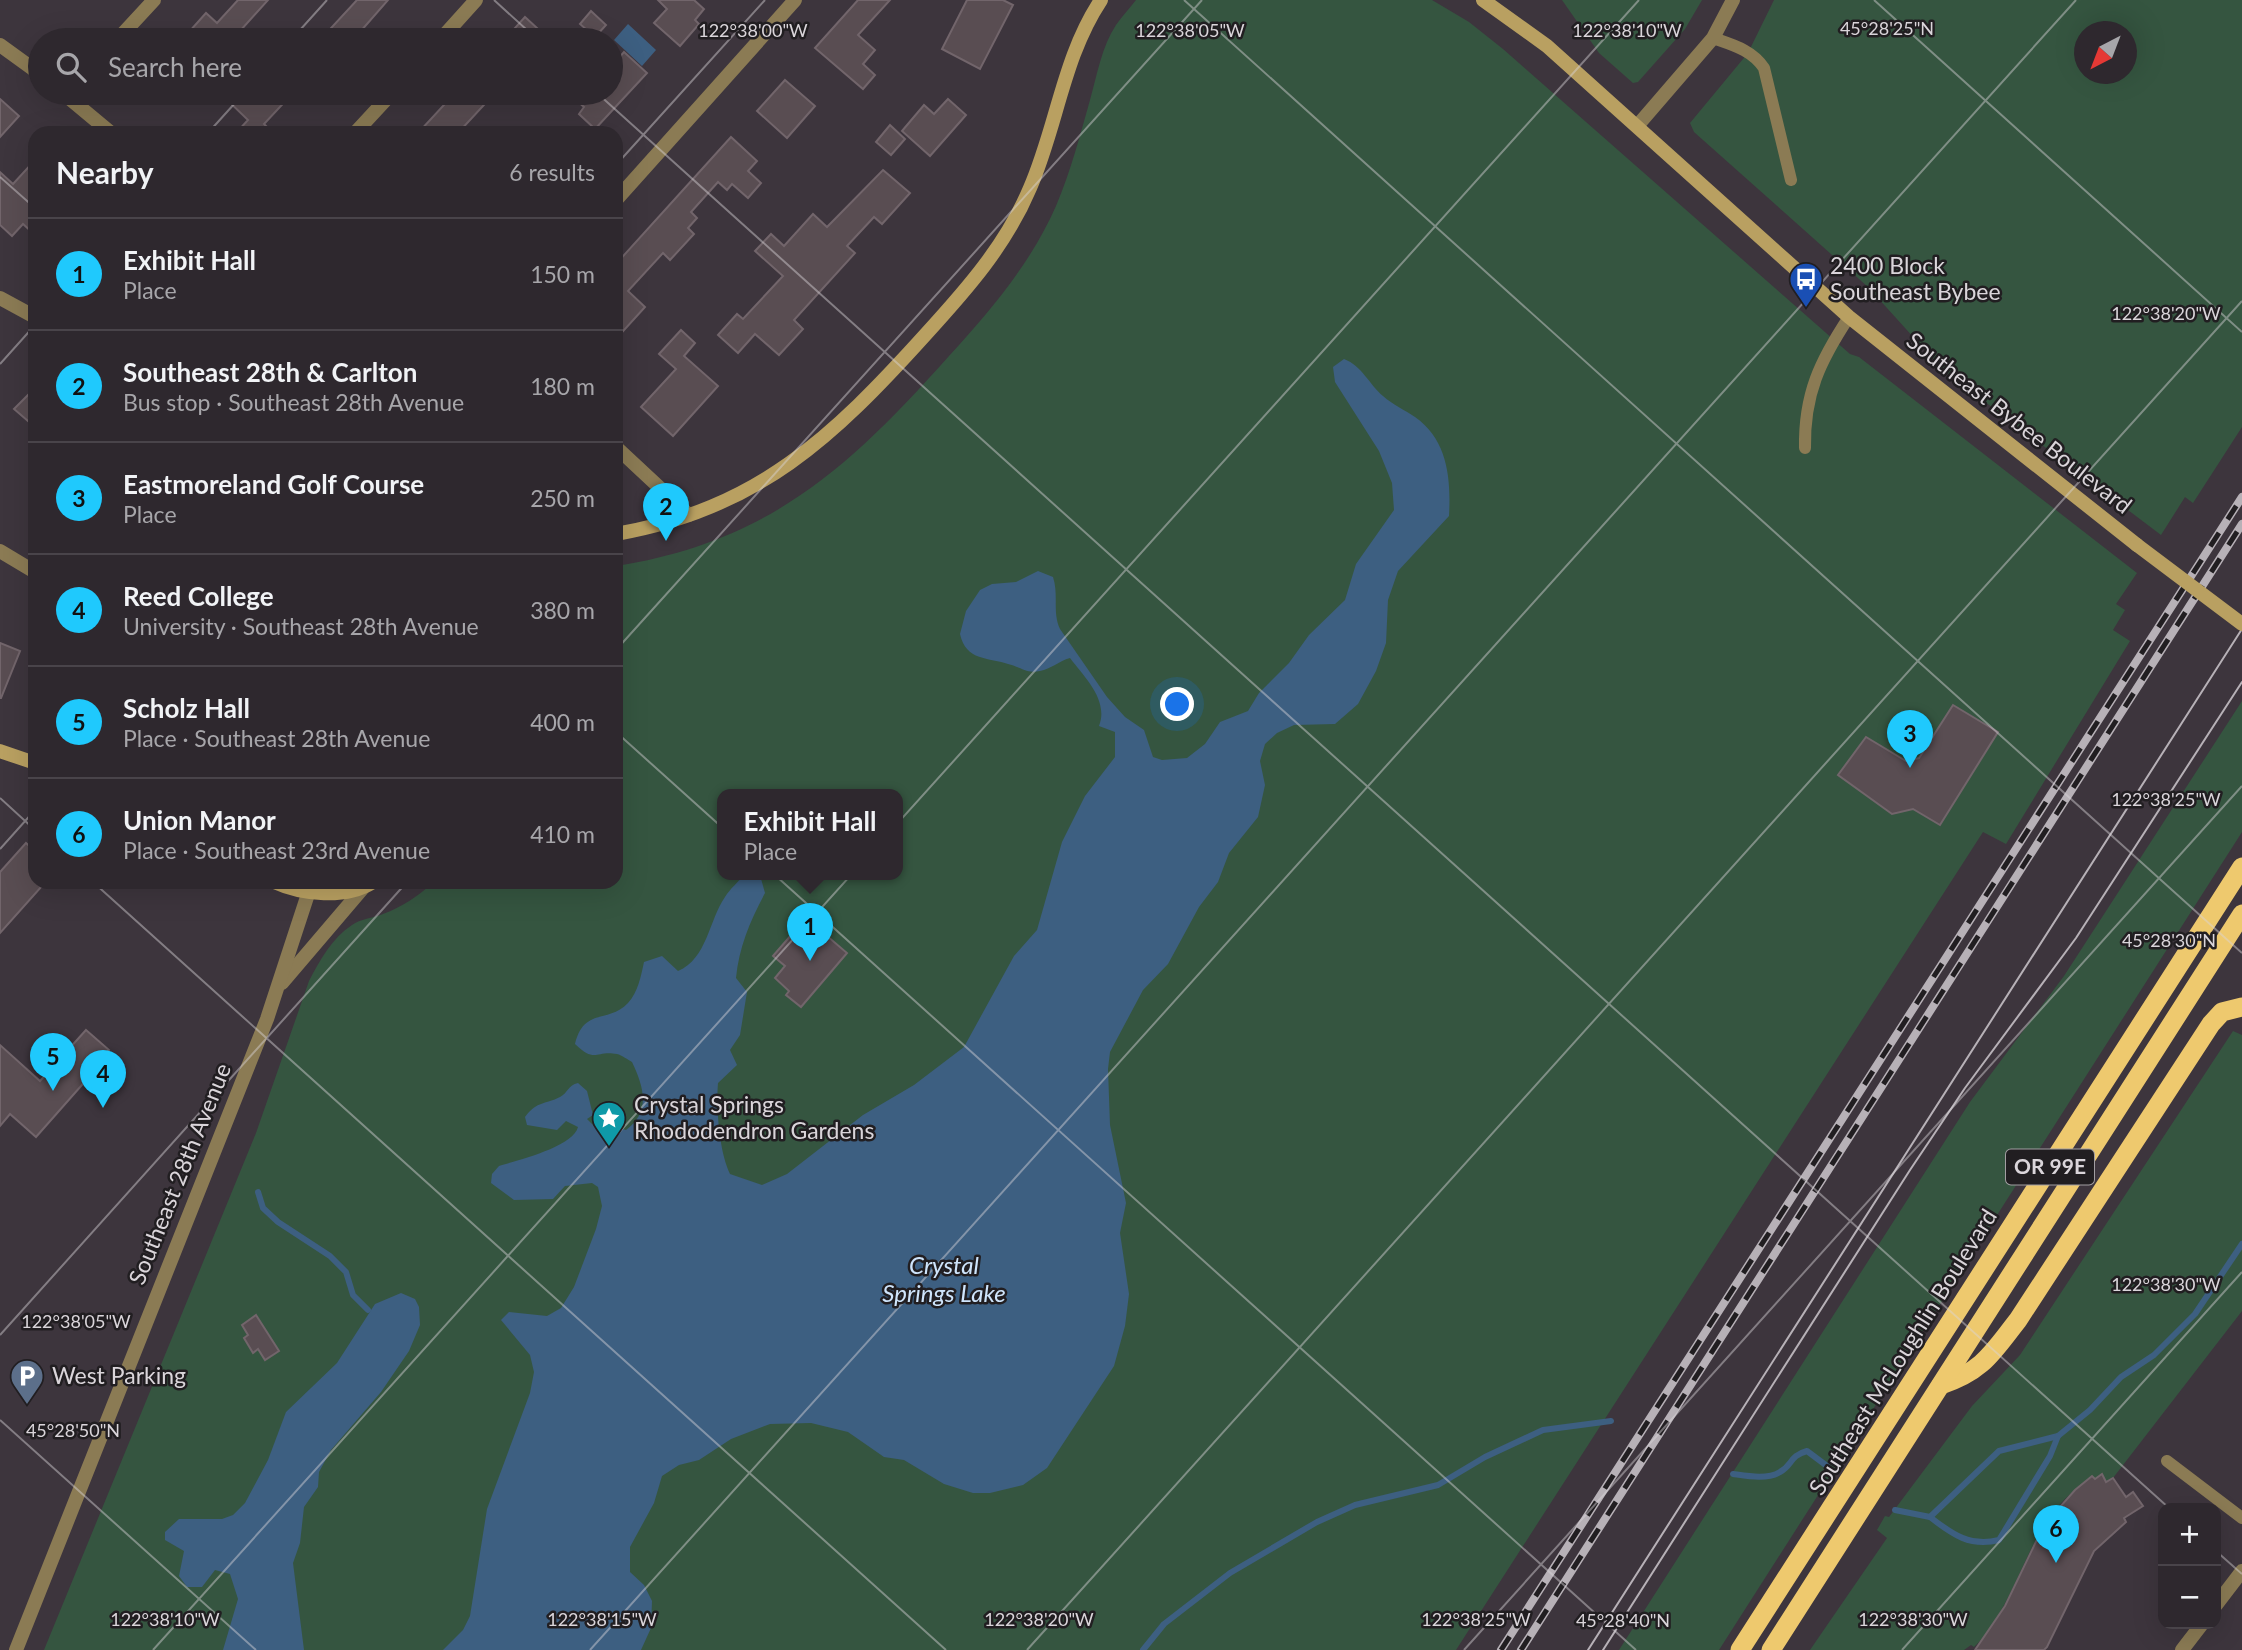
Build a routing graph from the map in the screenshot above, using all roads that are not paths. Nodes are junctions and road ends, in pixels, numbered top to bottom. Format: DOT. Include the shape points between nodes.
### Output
graph roads {
  1 [pos="153,0"];
  2 [pos="476,0"];
  3 [pos="795,0"];
  4 [pos="1101,0"];
  5 [pos="1483,0"];
  6 [pos="1733,0"];
  7 [pos="1498,4"];
  8 [pos="128,28"];
  9 [pos="451,28"];
  10 [pos="1713,38"];
  11 [pos="0,45"];
  12 [pos="28,65"];
  13 [pos="79,105"];
  14 [pos="381,105"];
  15 [pos="1638,125"];
  16 [pos="103,126"];
  17 [pos="361,126"];
  18 [pos="1791,180"];
  19 [pos="623,192"];
  20 [pos="0,298"];
  21 [pos="28,313"];
  22 [pos="1849,317"];
  23 [pos="1805,448"];
  24 [pos="623,453"];
  25 [pos="690,514"];
  26 [pos="623,532"];
  27 [pos="0,551"];
  28 [pos="28,568"];
  29 [pos="2242,624"];
  30 [pos="0,751"];
  31 [pos="28,761"];
  32 [pos="2242,866"];
  33 [pos="301,889"];
  34 [pos="353,889"];
  35 [pos="365,889"];
  36 [pos="309,891"];
  37 [pos="2242,914"];
  38 [pos="279,987"];
  39 [pos="2242,1007"];
  40 [pos="1941,1385"];
  41 [pos="2167,1461"];
  42 [pos="2242,1518"];
  43 [pos="2242,1571"];
  44 [pos="2221,1598"];
  45 [pos="2198,1629"];
  46 [pos="16,1650"];
  47 [pos="1740,1650"];
  48 [pos="1771,1650"];
  49 [pos="2182,1650"];
  1 -- 8 [label="street"];
  2 -- 9 [label="street"];
  3 -- 19 [label="street"];
  4 -- 25 [label="main road" via="1071,57 1054,125 1030,189 1009,234 980,273 835,430 765,481"];
  5 -- 7 [label="main road, Southeast Bybee Boulevard"];
  6 -- 10 [label="street"];
  7 -- 15 [label="main road, Southeast Bybee Boulevard"];
  10 -- 15 [label="street"];
  10 -- 18 [label="lane" via="1743,49 1764,68"];
  11 -- 12 [label="street"];
  13 -- 16 [label="street"];
  14 -- 17 [label="street"];
  15 -- 22 [label="main road, Southeast Bybee Boulevard"];
  20 -- 21 [label="street"];
  22 -- 23 [label="lane" via="1821,360 1805,424"];
  22 -- 29 [label="main road, Southeast Bybee Boulevard, bridge"];
  24 -- 25 [label="street"];
  25 -- 26 [label="main road"];
  27 -- 28 [label="street"];
  30 -- 31 [label="main road"];
  32 -- 47 [label="highway, Southeast McLoughlin Boulevard / OR 99E"];
  33 -- 36 [label="main road"];
  34 -- 36 [label="main road"];
  35 -- 38 [label="street"];
  36 -- 38 [label="street, Southeast 28th Avenue"];
  37 -- 40 [label="highway, Southeast McLoughlin Boulevard / OR 99E"];
  38 -- 46 [label="street, Southeast 28th Avenue"];
  39 -- 40 [label="highway" via="2234,1006 2211,1024 1988,1359 1968,1376"];
  40 -- 48 [label="highway, Southeast McLoughlin Boulevard / OR 99E"];
  41 -- 42 [label="lane"];
  43 -- 44 [label="street"];
  45 -- 49 [label="street"];
}
